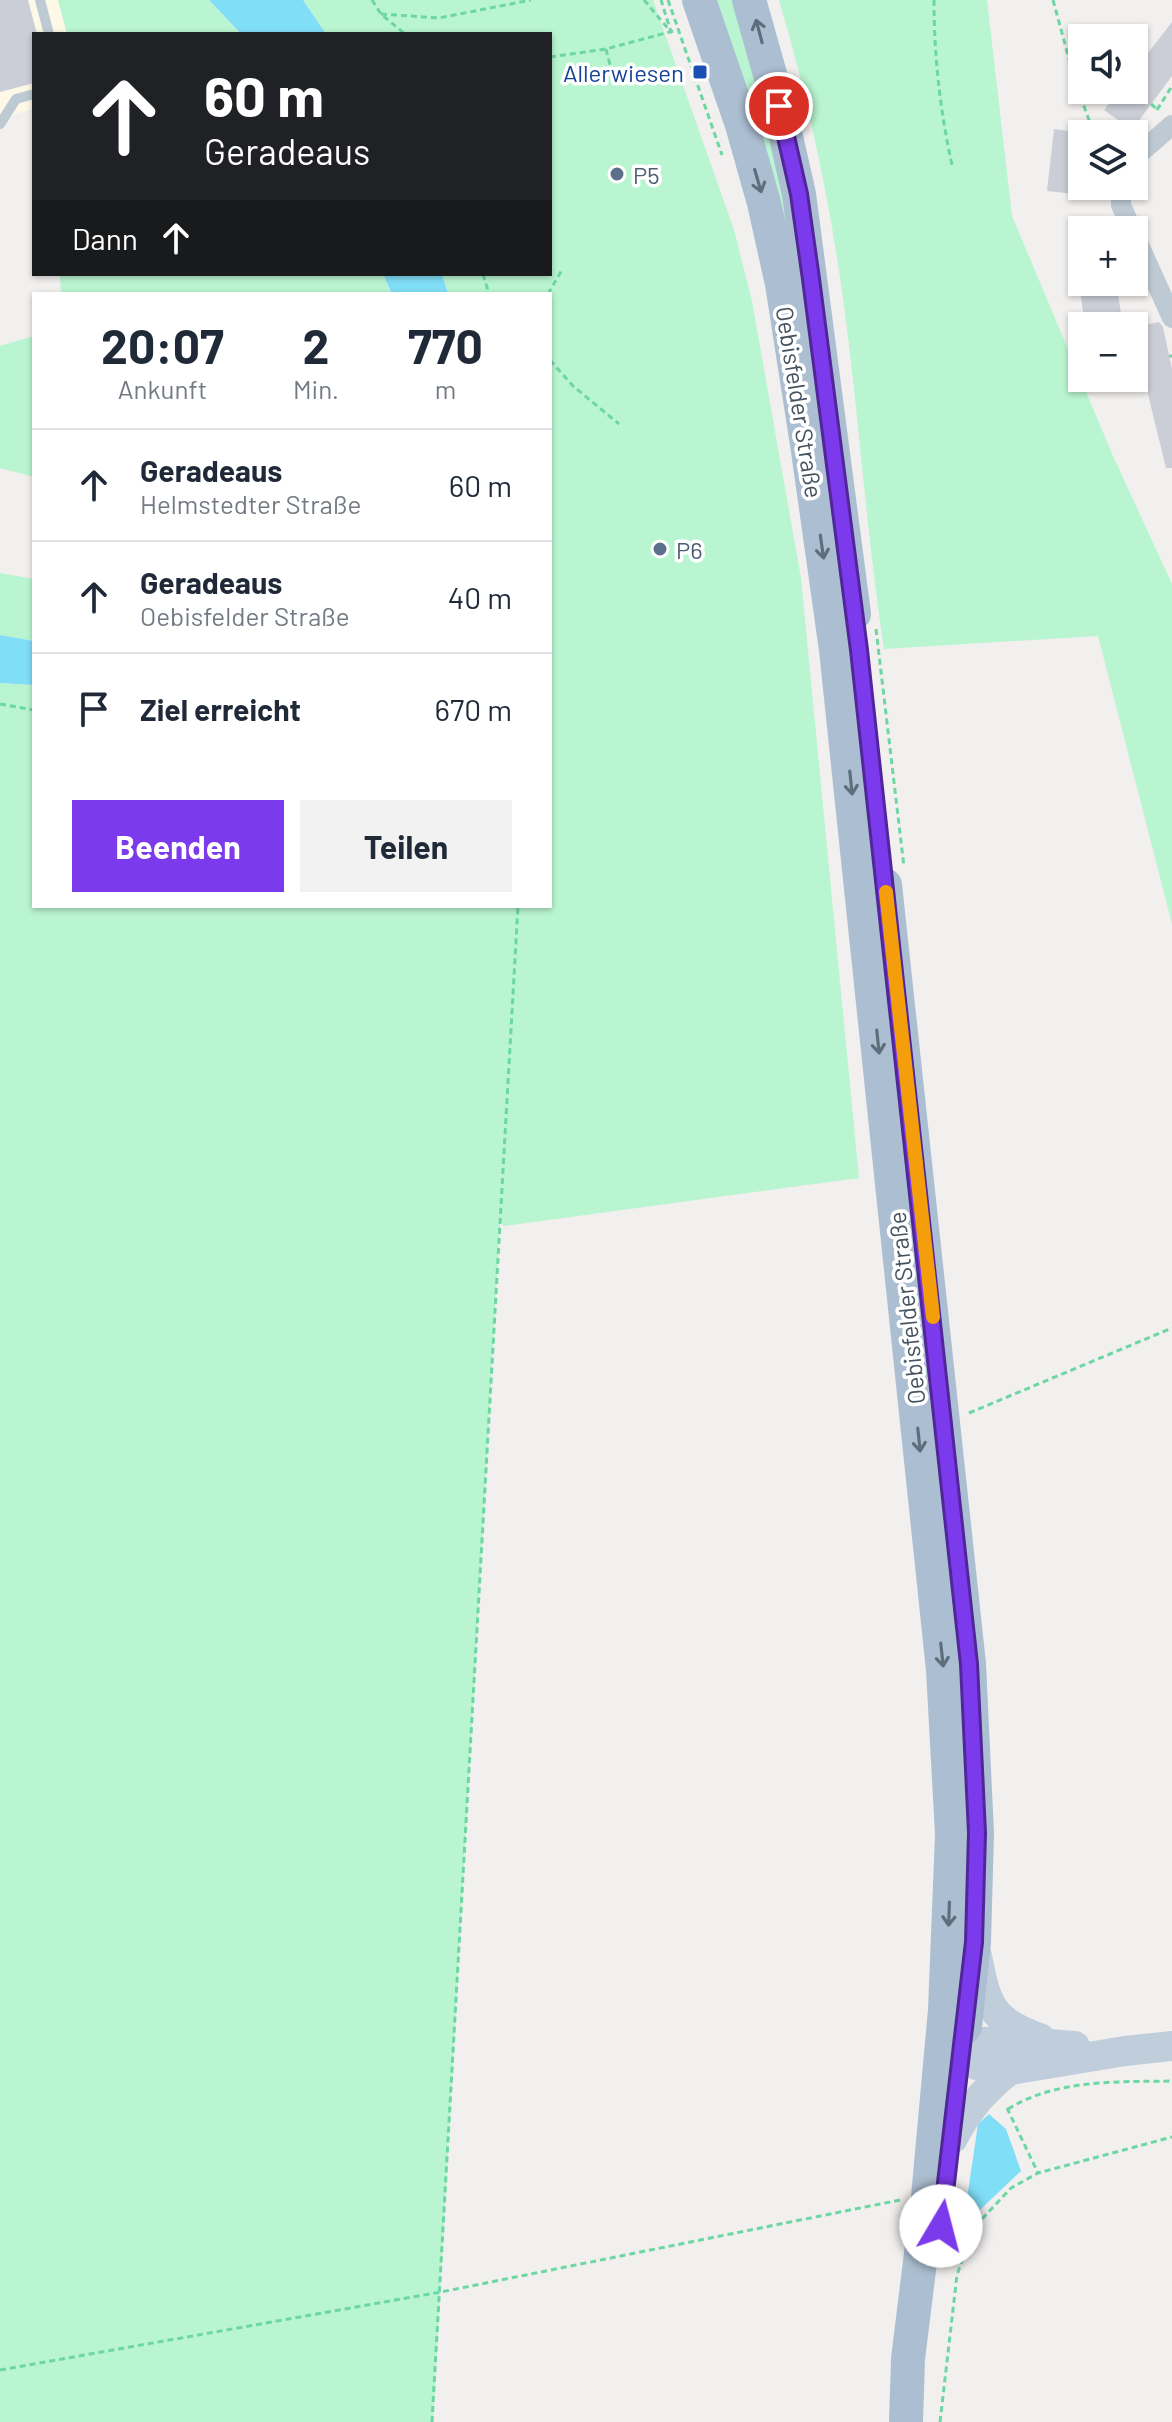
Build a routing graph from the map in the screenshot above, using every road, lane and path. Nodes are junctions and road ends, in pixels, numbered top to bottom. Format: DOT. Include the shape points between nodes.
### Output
graph roads {
  1 [pos="40,0"];
  2 [pos="372,0"];
  3 [pos="531,0"];
  4 [pos="644,0"];
  5 [pos="661,0"];
  6 [pos="668,0"];
  7 [pos="699,0"];
  8 [pos="749,0"];
  9 [pos="934,0"];
  10 [pos="1053,0"];
  11 [pos="381,14"];
  12 [pos="677,30"];
  13 [pos="48,32"];
  14 [pos="403,32"];
  15 [pos="671,32"];
  16 [pos="606,49"];
  17 [pos="552,57"];
  18 [pos="610,65"];
  19 [pos="32,95"];
  20 [pos="1151,104"];
  21 [pos="1157,109"];
  22 [pos="1089,120"];
  23 [pos="0,124"];
  24 [pos="1172,125"];
  25 [pos="1148,146"];
  26 [pos="952,165"];
  27 [pos="726,167"];
  28 [pos="1148,265"];
  29 [pos="563,268"];
  30 [pos="549,292"];
  31 [pos="1172,318"];
  32 [pos="552,362"];
  33 [pos="619,424"];
  34 [pos="0,704"];
  35 [pos="32,710"];
  36 [pos="518,908"];
  37 [pos="1172,1328"];
  38 [pos="962,1416"];
  39 [pos="974,1942"];
  40 [pos="1065,2045"];
  41 [pos="1172,2046"];
  42 [pos="955,2050"];
  43 [pos="1125,2051"];
  44 [pos="1010,2070"];
  45 [pos="1172,2081"];
  46 [pos="1172,2137"];
  47 [pos="953,2138"];
  48 [pos="1038,2173"];
  49 [pos="928,2197"];
  50 [pos="441,2292"];
  51 [pos="0,2370"];
  52 [pos="432,2422"];
  53 [pos="907,2422"];
  54 [pos="940,2422"];
  1 -- 13 [label="lane"];
  2 -- 11 [label="path"];
  3 -- 11 [label="path" via="439,18"];
  4 -- 15 [label="path"];
  5 -- 15 [label="path"];
  6 -- 12 [label="path"];
  7 -- 42 [label="main road, Oebisfelder Straße, one-way" via="746,138 779,271 836,650 943,1670 952,1834 945,2010"];
  39 -- 8 [label="main road, Oebisfelder Straße, one-way" via="977,1833 968,1650 859,650 799,194"];
  9 -- 26 [label="path" via="936,63"];
  10 -- 22 [label="path"];
  11 -- 14 [label="path"];
  12 -- 15 [label="path"];
  12 -- 27 [label="path"];
  15 -- 16 [label="path"];
  16 -- 17 [label="path"];
  16 -- 18 [label="path"];
  19 -- 23 [label="lane" via="16,99"];
  20 -- 21 [label="path"];
  24 -- 25 [label="street"];
  28 -- 31 [label="street"];
  29 -- 30 [label="path"];
  32 -- 33 [label="path"];
  34 -- 35 [label="path"];
  36 -- 50 [label="path"];
  37 -- 38 [label="path"];
  39 -- 40 [label="main road" via="984,1993 999,2016 1015,2030"];
  39 -- 42 [label="main road, Oebisfelder Straße"];
  40 -- 42 [label="main road"];
  40 -- 43 [label="main road"];
  41 -- 43 [label="main road"];
  42 -- 44 [label="main road" via="993,2069"];
  42 -- 47 [label="main road"];
  42 -- 49 [label="main road"];
  43 -- 44 [label="main road"];
  44 -- 47 [label="main road" via="970,2106"];
  45 -- 48 [label="path" via="1083,2085 1032,2096 1008,2109"];
  46 -- 48 [label="path"];
  47 -- 53 [label="main road" via="924,2356"];
  48 -- 54 [label="path" via="996,2201 970,2238 957,2275"];
  49 -- 50 [label="path"];
  49 -- 53 [label="main road" via="908,2359"];
  50 -- 51 [label="path"];
  50 -- 52 [label="path"];
}
